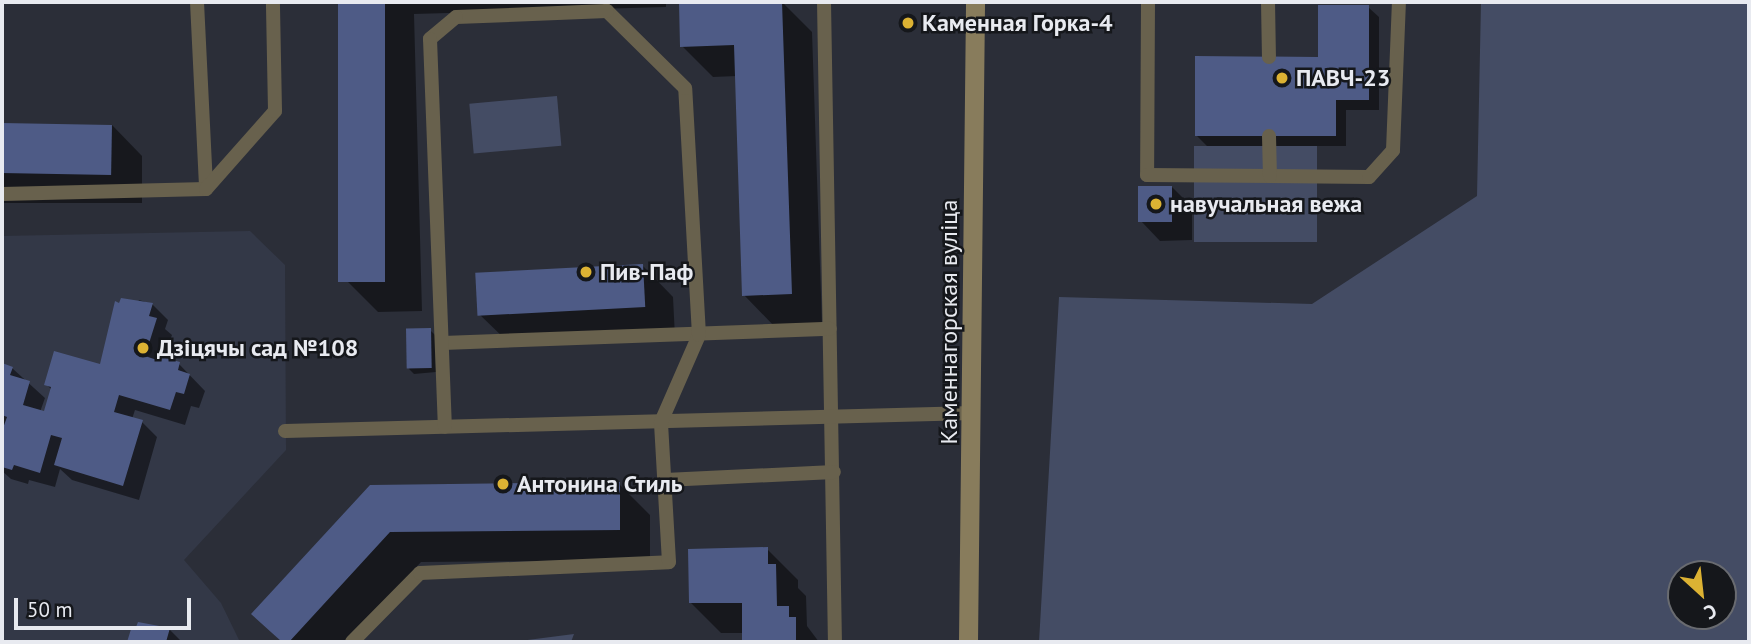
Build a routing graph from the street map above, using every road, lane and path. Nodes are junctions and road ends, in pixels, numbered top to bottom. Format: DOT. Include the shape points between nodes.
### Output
graph roads {
  1 [pos="197,2"];
  2 [pos="273,2"];
  3 [pos="824,2"];
  4 [pos="975,2"];
  5 [pos="1148,2"];
  6 [pos="1268,2"];
  7 [pos="1399,2"];
  8 [pos="1269,57"];
  9 [pos="1269,136"];
  10 [pos="1270,176"];
  11 [pos="206,189"];
  12 [pos="2,194"];
  13 [pos="830,329"];
  14 [pos="699,335"];
  15 [pos="443,343"];
  16 [pos="973,413"];
  17 [pos="832,417"];
  18 [pos="661,422"];
  19 [pos="445,427"];
  20 [pos="285,431"];
  21 [pos="834,472"];
  22 [pos="665,480"];
  23 [pos="352,642"];
  24 [pos="835,642"];
  25 [pos="968,642"];
  1 -- 11 [label="lane"];
  2 -- 11 [label="lane" via="275,111"];
  3 -- 13 [label="lane"];
  4 -- 16 [label="main road, Каменнагорская вуліца"];
  5 -- 10 [label="lane" via="1147,175"];
  6 -- 8 [label="lane"];
  7 -- 10 [label="lane" via="1393,150 1369,177"];
  9 -- 10 [label="lane"];
  11 -- 12 [label="lane"];
  13 -- 14 [label="lane"];
  13 -- 17 [label="lane"];
  14 -- 15 [label="lane"];
  14 -- 15 [label="lane" via="685,88 607,11 456,17 430,39"];
  14 -- 18 [label="lane"];
  15 -- 19 [label="lane"];
  16 -- 17 [label="lane"];
  16 -- 25 [label="main road, Каменнагорская вуліца"];
  17 -- 18 [label="lane"];
  17 -- 21 [label="lane"];
  18 -- 19 [label="lane"];
  18 -- 22 [label="lane"];
  19 -- 20 [label="lane"];
  21 -- 22 [label="lane"];
  21 -- 24 [label="lane"];
  22 -- 23 [label="lane" via="669,562 420,573"];
}
